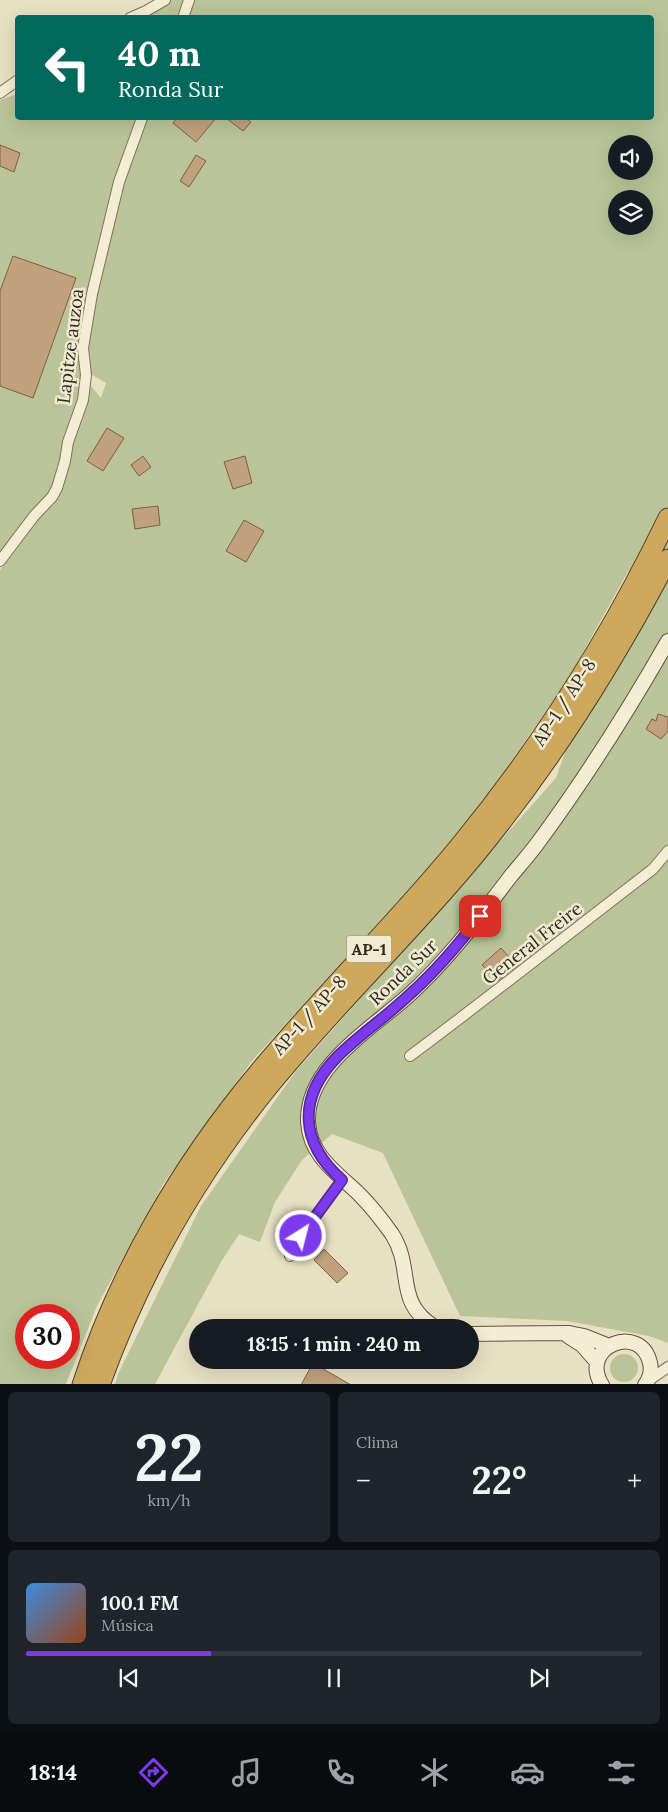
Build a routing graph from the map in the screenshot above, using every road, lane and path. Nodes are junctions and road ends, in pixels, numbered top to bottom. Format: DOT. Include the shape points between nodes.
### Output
graph roads {
  1 [pos="165,0"];
  2 [pos="189,0"];
  3 [pos="137,15"];
  4 [pos="184,15"];
  5 [pos="15,82"];
  6 [pos="0,92"];
  7 [pos="141,120"];
  8 [pos="668,518"];
  9 [pos="668,559"];
  10 [pos="0,561"];
  11 [pos="668,641"];
  12 [pos="668,851"];
  13 [pos="410,1056"];
  14 [pos="342,1180"];
  15 [pos="290,1256"];
  16 [pos="423,1319"];
  17 [pos="561,1332"];
  18 [pos="479,1334"];
  19 [pos="608,1346"];
  20 [pos="597,1362"];
  21 [pos="668,1367"];
  22 [pos="646,1383"];
  23 [pos="82,1384"];
  24 [pos="100,1384"];
  25 [pos="602,1384"];
  1 -- 3 [label="street"];
  2 -- 4 [label="street"];
  5 -- 6 [label="street"];
  7 -- 10 [label="street, Lapitze auzoa" via="119,182 92,294 83,348 86,375 83,400 57,488"];
  8 -- 23 [label="highway, AP-1 / AP-8 / AP-1" via="602,643 518,770 462,844 256,1074 203,1144 129,1270"];
  9 -- 24 [label="highway, AP-1 / AP-8 / AP-1" via="596,688 508,814 442,893 270,1085 224,1146 182,1210 145,1277"];
  11 -- 14 [label="main road, Ronda Sur" via="616,729 559,813 470,930 418,987 340,1055 323,1074 310,1103 308,1124 319,1154"];
  12 -- 13 [label="street, General Freire" via="653,869"];
  14 -- 15 [label="street"];
  14 -- 16 [label="main road, Ronda Sur" via="370,1205 392,1235 402,1255 408,1296"];
  17 -- 18 [label="main road"];
  17 -- 19 [label="main road" via="577,1334"];
  17 -- 20 [label="main road" via="582,1345"];
  19 -- 20 [label="main road"];
  19 -- 22 [label="main road" via="622,1341 642,1348 649,1360 650,1374"];
  20 -- 25 [label="main road" via="597,1374"];
  21 -- 22 [label="street"];
}
